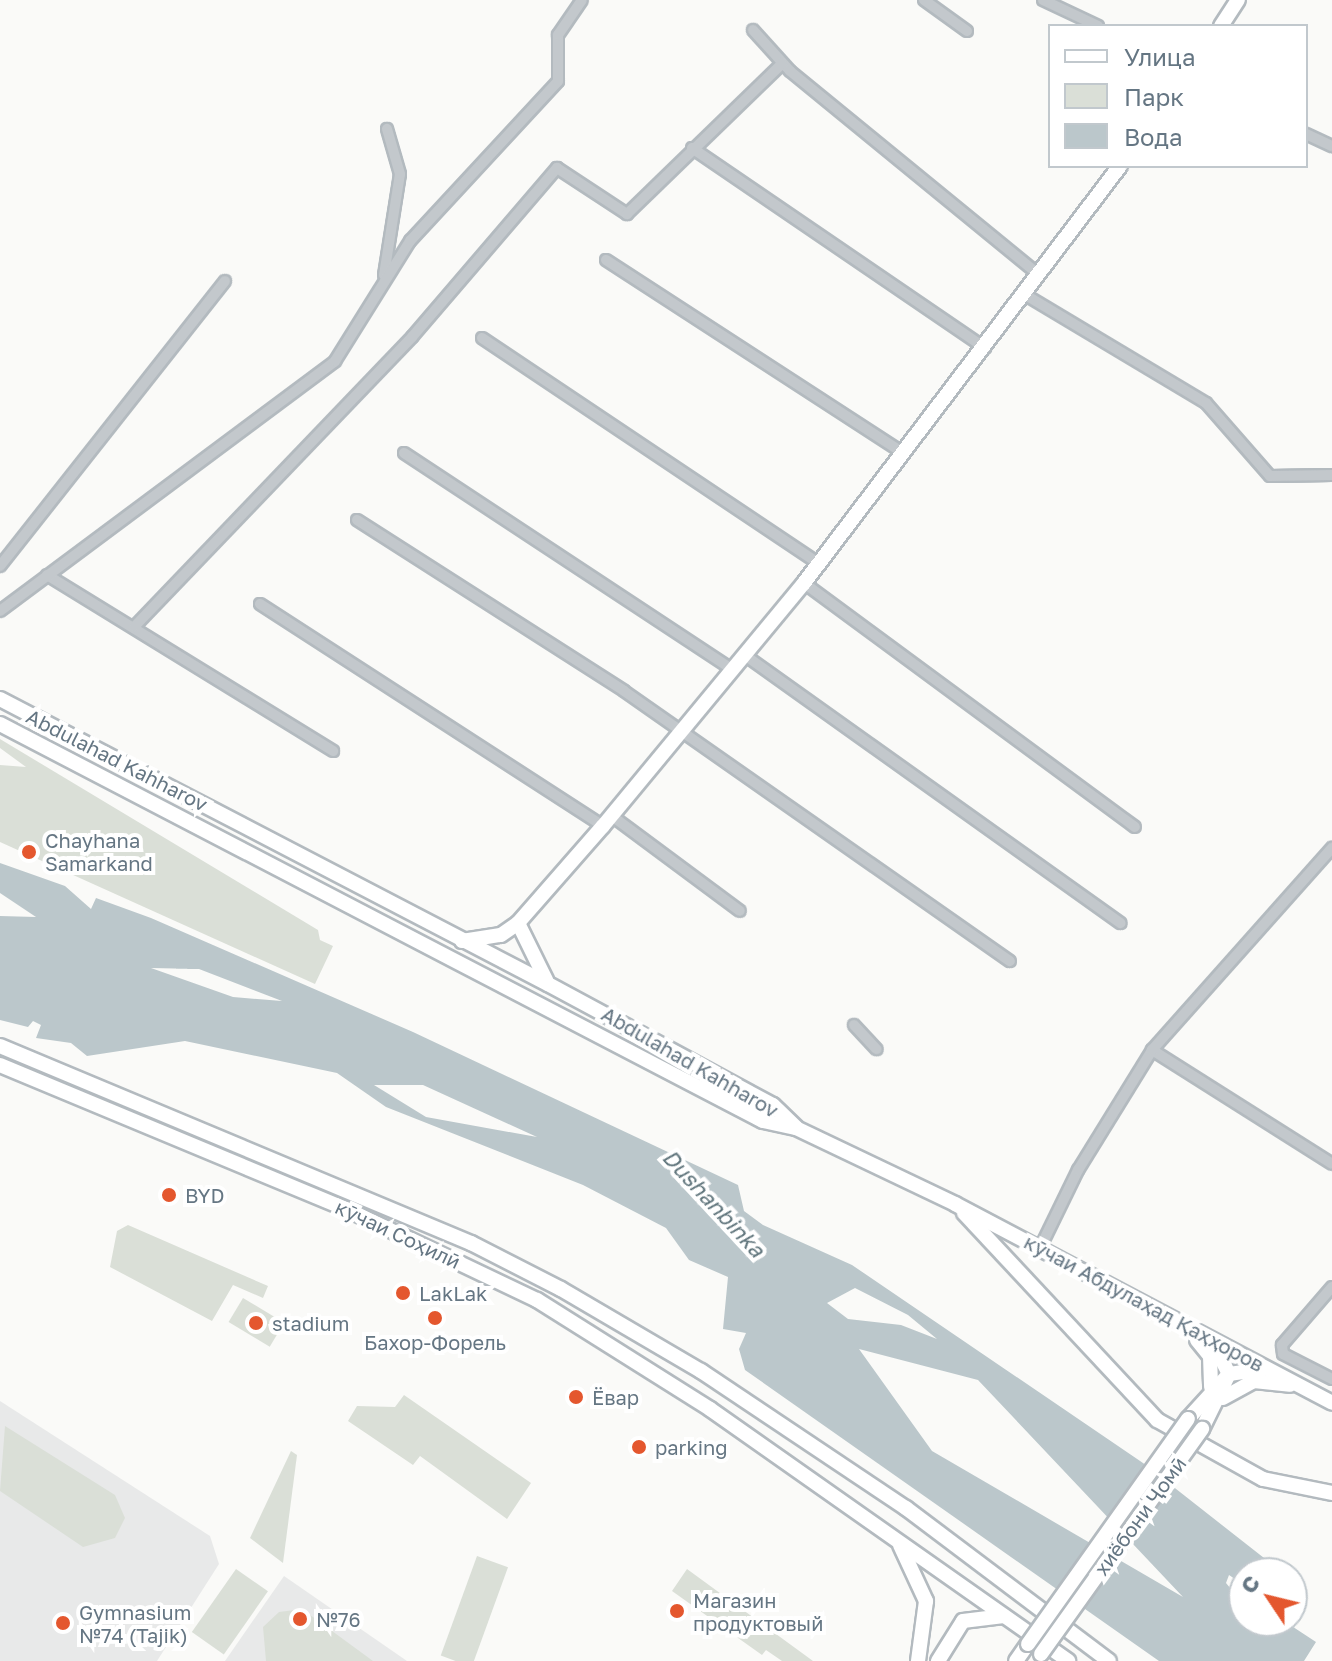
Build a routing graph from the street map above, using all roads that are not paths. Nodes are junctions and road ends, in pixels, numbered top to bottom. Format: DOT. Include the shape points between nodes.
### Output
graph roads {
  1 [pos="582,0"];
  2 [pos="924,0"];
  3 [pos="1043,0"];
  4 [pos="1238,0"];
  5 [pos="1094,24"];
  6 [pos="1222,24"];
  7 [pos="753,30"];
  8 [pos="967,31"];
  9 [pos="782,64"];
  10 [pos="387,129"];
  11 [pos="1308,135"];
  12 [pos="1332,146"];
  13 [pos="692,148"];
  14 [pos="1118,168"];
  15 [pos="606,260"];
  16 [pos="1038,274"];
  17 [pos="225,281"];
  18 [pos="380,289"];
  19 [pos="1024,294"];
  20 [pos="482,338"];
  21 [pos="985,348"];
  22 [pos="404,453"];
  23 [pos="903,453"];
  24 [pos="1332,475"];
  25 [pos="357,520"];
  26 [pos="818,563"];
  27 [pos="0,566"];
  28 [pos="47,575"];
  29 [pos="804,583"];
  30 [pos="260,604"];
  31 [pos="0,611"];
  32 [pos="134,627"];
  33 [pos="746,656"];
  34 [pos="733,670"];
  35 [pos="0,699"];
  36 [pos="0,724"];
  37 [pos="681,731"];
  38 [pos="333,751"];
  39 [pos="608,821"];
  40 [pos="1135,827"];
  41 [pos="1332,848"];
  42 [pos="740,911"];
  43 [pos="518,923"];
  44 [pos="1121,923"];
  45 [pos="462,941"];
  46 [pos="1010,961"];
  47 [pos="548,984"];
  48 [pos="854,1025"];
  49 [pos="0,1046"];
  50 [pos="876,1049"];
  51 [pos="1152,1050"];
  52 [pos="0,1065"];
  53 [pos="796,1128"];
  54 [pos="1332,1164"];
  55 [pos="955,1204"];
  56 [pos="1040,1248"];
  57 [pos="1332,1287"];
  58 [pos="1178,1325"];
  59 [pos="1213,1344"];
  60 [pos="1268,1369"];
  61 [pos="1229,1374"];
  62 [pos="1332,1379"];
  63 [pos="725,1387"];
  64 [pos="1211,1387"];
  65 [pos="1308,1391"];
  66 [pos="1223,1398"];
  67 [pos="1332,1403"];
  68 [pos="710,1409"];
  69 [pos="1332,1493"];
  70 [pos="890,1532"];
  71 [pos="1004,1616"];
  72 [pos="1039,1658"];
  73 [pos="918,1661"];
  74 [pos="938,1661"];
  75 [pos="1016,1661"];
  76 [pos="1068,1661"];
  77 [pos="1109,1661"];
  1 -- 18 [label="street" via="558,35 558,81 410,241"];
  2 -- 8 [label="street"];
  3 -- 5 [label="street"];
  4 -- 6 [label="main road"];
  7 -- 9 [label="street"];
  9 -- 13 [label="street"];
  9 -- 16 [label="street"];
  10 -- 18 [label="street" via="400,174"];
  11 -- 12 [label="street"];
  13 -- 21 [label="street"];
  13 -- 32 [label="street" via="624,215 557,168 412,337"];
  14 -- 16 [label="main road"];
  15 -- 23 [label="street"];
  16 -- 19 [label="main road"];
  17 -- 27 [label="street"];
  18 -- 28 [label="street" via="335,361"];
  19 -- 21 [label="main road"];
  19 -- 24 [label="street" via="1206,403 1270,476"];
  20 -- 26 [label="street"];
  21 -- 23 [label="main road"];
  22 -- 34 [label="street"];
  23 -- 26 [label="main road"];
  25 -- 37 [label="street"];
  26 -- 29 [label="main road"];
  28 -- 31 [label="street"];
  28 -- 32 [label="street"];
  29 -- 33 [label="main road"];
  29 -- 40 [label="street"];
  30 -- 39 [label="street"];
  32 -- 38 [label="street"];
  33 -- 34 [label="main road"];
  33 -- 44 [label="street"];
  34 -- 37 [label="main road"];
  35 -- 45 [label="main road, Abdulahad Kahharov"];
  36 -- 53 [label="main road, Abdulahad Kahharov" via="749,1114"];
  37 -- 39 [label="main road"];
  37 -- 46 [label="street"];
  39 -- 42 [label="street"];
  39 -- 43 [label="main road"];
  41 -- 51 [label="street"];
  43 -- 45 [label="main road" via="501,935"];
  43 -- 47 [label="main road"];
  45 -- 47 [label="main road, Abdulahad Kahharov"];
  47 -- 53 [label="main road, Abdulahad Kahharov" via="773,1105"];
  48 -- 50 [label="street"];
  49 -- 63 [label="main road" via="471,1243"];
  51 -- 54 [label="street"];
  51 -- 56 [label="street" via="1078,1170"];
  52 -- 68 [label="main road, кӯчаи Соҳилӣ" via="434,1249 537,1300"];
  53 -- 55 [label="main road, кӯчаи Абдулаҳад Қаҳҳоров"];
  55 -- 56 [label="main road, кӯчаи Абдулаҳад Қаҳҳоров"];
  55 -- 69 [label="main road, кӯчаи Абдулаҳад Қаҳҳоров" via="1157,1420 1263,1479"];
  56 -- 58 [label="main road, кӯчаи Абдулаҳад Қаҳҳоров"];
  57 -- 62 [label="street" via="1282,1345 1283,1354"];
  58 -- 59 [label="main road, кӯчаи Абдулаҳад Қаҳҳоров"];
  58 -- 64 [label="main road" via="1210,1356"];
  59 -- 60 [label="main road, кӯчаи Абдулаҳад Қаҳҳоров"];
  59 -- 61 [label="main road"];
  60 -- 61 [label="main road, хиёбони Ҷомӣ"];
  60 -- 65 [label="main road, кӯчаи Абдулаҳад Қаҳҳоров"];
  61 -- 64 [label="main road, хиёбони Ҷомӣ"];
  61 -- 66 [label="main road, хиёбони Ҷомӣ"];
  63 -- 68 [label="main road" via="710,1394"];
  63 -- 77 [label="main road" via="906,1508"];
  64 -- 75 [label="main road, хиёбони Ҷомӣ, bridge"];
  65 -- 66 [label="main road" via="1254,1381"];
  65 -- 67 [label="main road, кӯчаи Абдулаҳад Қаҳҳоров"];
  66 -- 72 [label="main road, хиёбони Ҷомӣ, bridge"];
  68 -- 70 [label="main road, кӯчаи Соҳилӣ"];
  70 -- 71 [label="main road, кӯчаи Соҳилӣ"];
  70 -- 73 [label="main road" via="915,1566 926,1601"];
  71 -- 74 [label="main road" via="963,1621"];
  71 -- 76 [label="main road, кӯчаи Соҳилӣ"];
}
